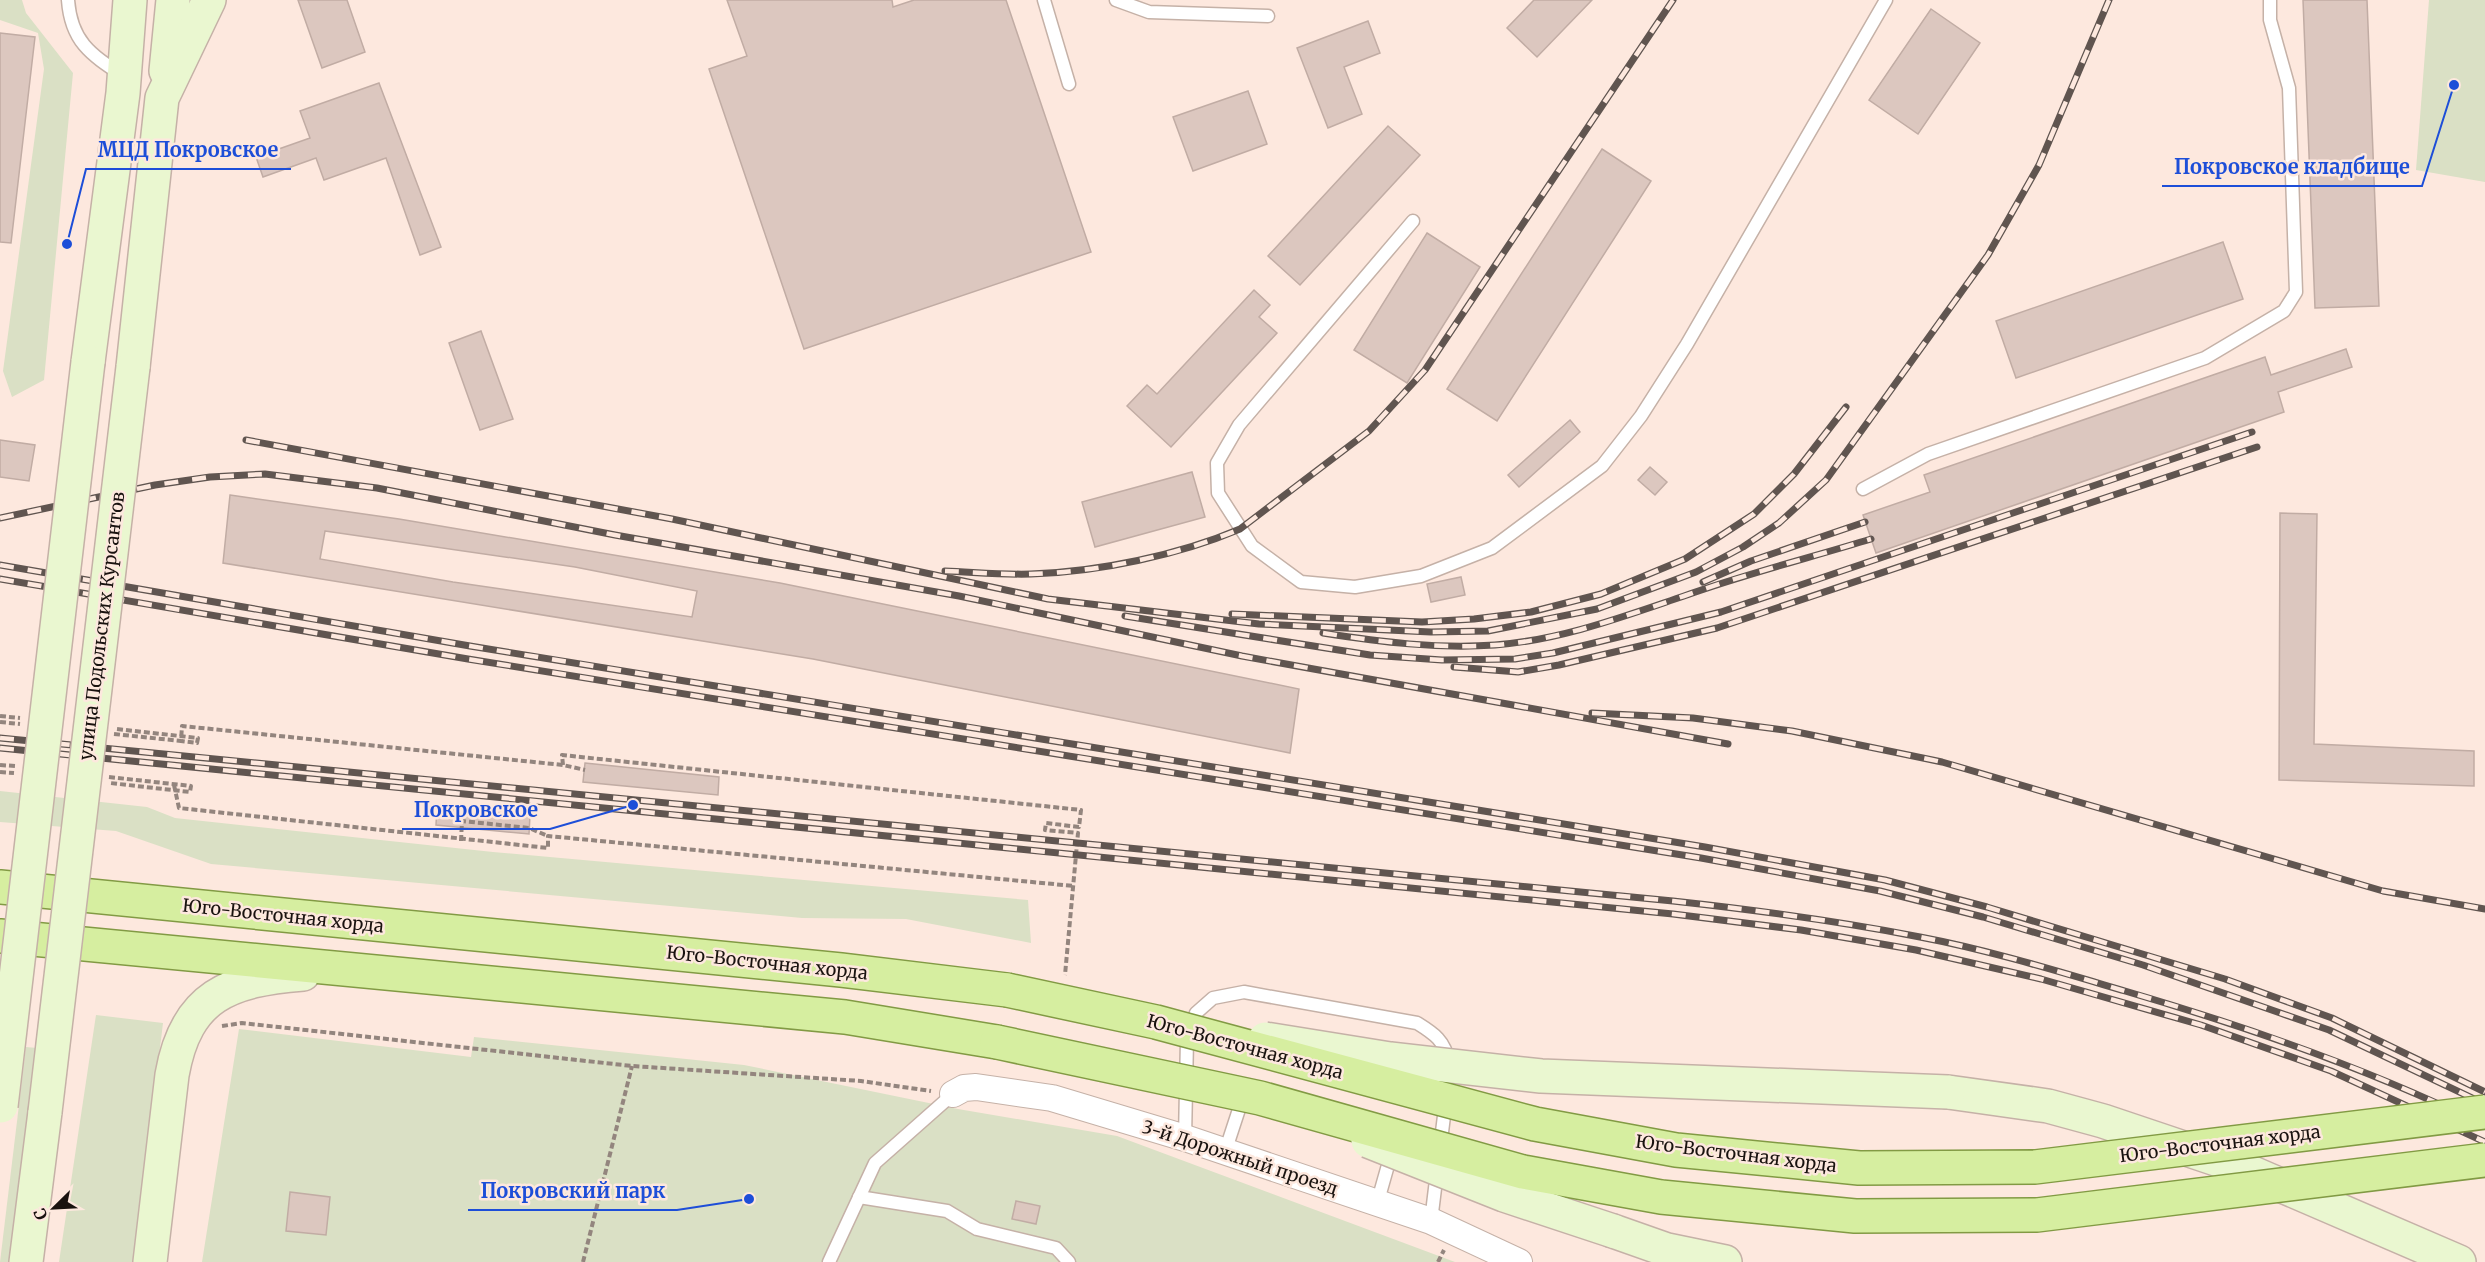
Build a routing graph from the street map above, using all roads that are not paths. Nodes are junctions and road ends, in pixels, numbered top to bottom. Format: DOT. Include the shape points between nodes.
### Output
graph roads {
  1 [pos="68,0"];
  2 [pos="173,0"];
  3 [pos="209,0"];
  4 [pos="1044,0"];
  5 [pos="1116,0"];
  6 [pos="1886,0"];
  7 [pos="2270,0"];
  8 [pos="127,8"];
  9 [pos="1268,16"];
  10 [pos="124,77"];
  11 [pos="1069,84"];
  12 [pos="163,94"];
  13 [pos="1413,221"];
  14 [pos="1863,489"];
  15 [pos="0,888"];
  16 [pos="0,936"];
  17 [pos="368,969"];
  18 [pos="1156,1022"];
  19 [pos="953,1094"];
  20 [pos="1260,1098"];
  21 [pos="0,1110"];
  22 [pos="2485,1112"];
  23 [pos="1185,1138"];
  24 [pos="1225,1152"];
  25 [pos="2485,1160"];
  26 [pos="859,1197"];
  27 [pos="1377,1204"];
  28 [pos="1431,1221"];
  29 [pos="26,1262"];
  30 [pos="150,1262"];
  31 [pos="829,1262"];
  32 [pos="1069,1262"];
  33 [pos="1519,1262"];
  34 [pos="1725,1262"];
  35 [pos="2459,1262"];
  1 -- 10 [label="lane" via="69,16 80,41"];
  2 -- 12 [label="main road"];
  3 -- 12 [label="main road, улица Подольских Курсантов"];
  4 -- 11 [label="lane"];
  5 -- 9 [label="lane" via="1149,12"];
  6 -- 13 [label="lane" via="1687,344 1641,416 1602,466 1492,548 1421,576 1355,587 1301,582 1252,546 1218,493 1217,463 1239,424"];
  7 -- 14 [label="lane" via="2270,20 2289,88 2296,292 2284,311 2205,358 1928,454"];
  8 -- 10 [label="main road"];
  10 -- 21 [label="main road, bridge"];
  12 -- 29 [label="main road, улица Подольских Курсантов, bridge"];
  15 -- 18 [label="main road, Юго-Восточная хорда, bridge" via="842,970 1007,990"];
  16 -- 17 [label="main road"];
  17 -- 20 [label="main road, bridge" via="845,1017 997,1042"];
  17 -- 30 [label="main road" via="261,977 239,984 201,1007 187,1025 172,1074"];
  18 -- 22 [label="main road, Юго-Восточная хорда, bridge" via="1535,1124 1676,1150 1859,1168 2035,1167"];
  18 -- 35 [label="main road, bridge" via="1389,1059 1541,1076 1948,1092 2048,1106 2234,1165"];
  19 -- 23 [label="street, 3-й Дорожный проезд" via="976,1087 1052,1098"];
  19 -- 26 [label="lane" via="875,1163"];
  20 -- 25 [label="main road, bridge" via="1523,1172 1661,1197 1855,1216 2037,1215"];
  20 -- 34 [label="main road, bridge" via="1504,1195 1667,1250"];
  23 -- 24 [label="street, 3-й Дорожный проезд"];
  23 -- 28 [label="lane" via="1187,1039 1196,1013 1213,998 1244,992 1417,1023 1435,1034 1446,1051 1448,1082"];
  24 -- 27 [label="street, 3-й Дорожный проезд"];
  24 -- 27 [label="lane" via="1246,1086 1397,1132"];
  26 -- 31 [label="lane"];
  26 -- 32 [label="lane" via="947,1211 977,1229 1056,1248"];
  27 -- 28 [label="street, 3-й Дорожный проезд"];
  28 -- 33 [label="street, 3-й Дорожный проезд"];
}
